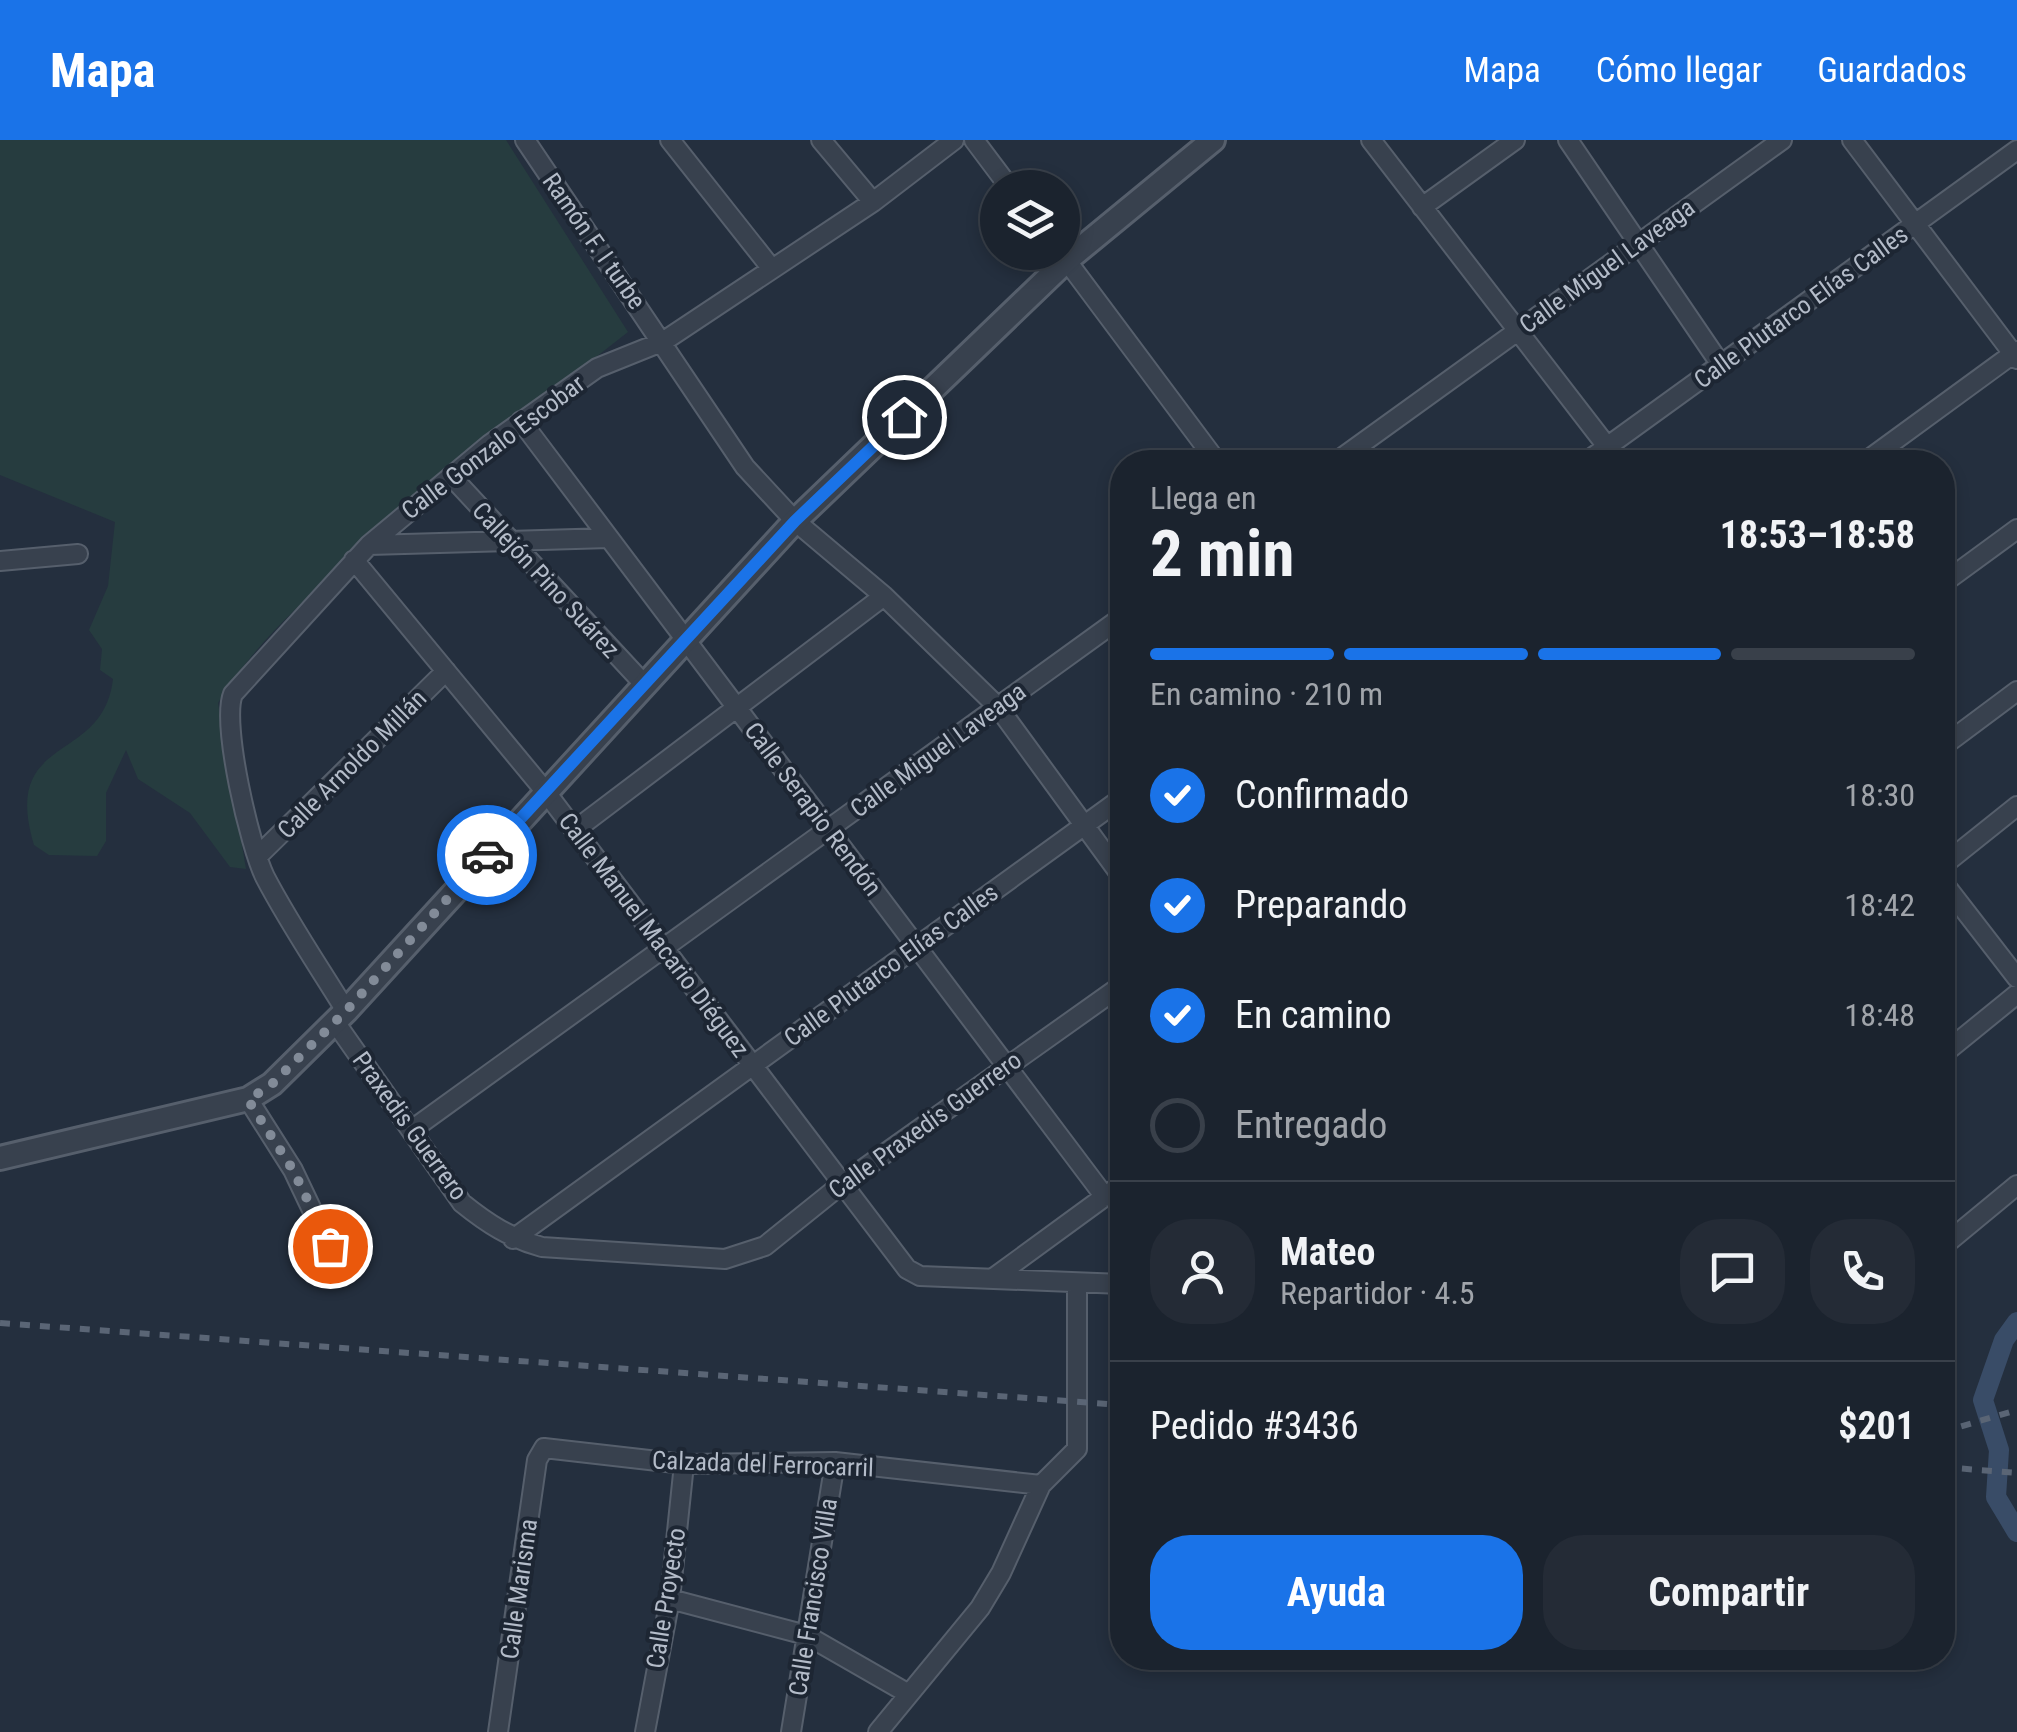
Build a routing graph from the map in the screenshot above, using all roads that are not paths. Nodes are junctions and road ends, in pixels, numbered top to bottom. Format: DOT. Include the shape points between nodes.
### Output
graph roads {
  1 [pos="525,140"];
  2 [pos="670,140"];
  3 [pos="821,140"];
  4 [pos="954,140"];
  5 [pos="974,140"];
  6 [pos="1213,140"];
  7 [pos="1371,140"];
  8 [pos="1515,140"];
  9 [pos="1568,140"];
  10 [pos="1782,140"];
  11 [pos="1852,140"];
  12 [pos="2017,150"];
  13 [pos="996,170"];
  14 [pos="873,202"];
  15 [pos="1422,207"];
  16 [pos="1915,224"];
  17 [pos="1639,243"];
  18 [pos="1080,244"];
  19 [pos="772,269"];
  20 [pos="1050,270"];
  21 [pos="1074,270"];
  22 [pos="1518,331"];
  23 [pos="664,341"];
  24 [pos="2016,354"];
  25 [pos="1721,365"];
  26 [pos="520,421"];
  27 [pos="1607,447"];
  28 [pos="1208,450"];
  29 [pos="1353,450"];
  30 [pos="1603,450"];
  31 [pos="1609,450"];
  32 [pos="1882,450"];
  33 [pos="450,476"];
  34 [pos="795,521"];
  35 [pos="2017,529"];
  36 [pos="609,538"];
  37 [pos="509,543"];
  38 [pos="369,545"];
  39 [pos="78,554"];
  40 [pos="0,560"];
  41 [pos="354,560"];
  42 [pos="1955,574"];
  43 [pos="884,596"];
  44 [pos="1110,626"];
  45 [pos="684,638"];
  46 [pos="446,671"];
  47 [pos="643,684"];
  48 [pos="2017,691"];
  49 [pos="998,707"];
  50 [pos="737,708"];
  51 [pos="228,709"];
  52 [pos="1955,737"];
  53 [pos="545,791"];
  54 [pos="2017,806"];
  55 [pos="1110,807"];
  56 [pos="1083,826"];
  57 [pos="828,829"];
  58 [pos="575,830"];
  59 [pos="258,856"];
  60 [pos="1955,856"];
  61 [pos="1110,861"];
  62 [pos="1955,898"];
  63 [pos="917,946"];
  64 [pos="664,948"];
  65 [pos="2017,978"];
  66 [pos="1110,992"];
  67 [pos="2017,994"];
  68 [pos="335,1022"];
  69 [pos="1955,1045"];
  70 [pos="753,1065"];
  71 [pos="1006,1065"];
  72 [pos="248,1100"];
  73 [pos="413,1129"];
  74 [pos="0,1158"];
  75 [pos="842,1184"];
  76 [pos="2017,1185"];
  77 [pos="1110,1193"];
  78 [pos="1105,1197"];
  79 [pos="1955,1235"];
  80 [pos="513,1239"];
  81 [pos="725,1259"];
  82 [pos="342,1273"];
  83 [pos="992,1280"];
  84 [pos="1077,1283"];
  85 [pos="1110,1284"];
  86 [pos="544,1448"];
  87 [pos="835,1462"];
  88 [pos="684,1464"];
  89 [pos="1041,1485"];
  90 [pos="670,1599"];
  91 [pos="806,1636"];
  92 [pos="907,1694"];
  93 [pos="498,1732"];
  94 [pos="645,1732"];
  95 [pos="791,1732"];
  96 [pos="878,1732"];
  1 -- 23 [label="street, Ramón F. I turbe"];
  2 -- 19 [label="street"];
  3 -- 14 [label="street"];
  4 -- 14 [label="street, Calle Gonzalo Escobar"];
  5 -- 13 [label="street"];
  6 -- 18 [label="street"];
  7 -- 15 [label="street"];
  8 -- 15 [label="street"];
  9 -- 17 [label="street"];
  10 -- 17 [label="street, Calle Miguel Laveaga"];
  11 -- 16 [label="street"];
  12 -- 16 [label="street, Calle Plutarco Elías Calles"];
  14 -- 19 [label="street, Calle Gonzalo Escobar"];
  15 -- 22 [label="street"];
  16 -- 24 [label="street"];
  16 -- 25 [label="street, Calle Plutarco Elías Calles"];
  17 -- 22 [label="street, Calle Miguel Laveaga"];
  17 -- 25 [label="street"];
  19 -- 23 [label="street, Calle Gonzalo Escobar"];
  20 -- 34 [label="street"];
  21 -- 28 [label="street"];
  22 -- 27 [label="street"];
  22 -- 29 [label="street, Calle Miguel Laveaga"];
  23 -- 26 [label="street, Calle Gonzalo Escobar" via="597,368"];
  23 -- 34 [label="street, Ramón F. I turbe" via="696,400"];
  24 -- 32 [label="street"];
  25 -- 27 [label="street, Calle Plutarco Elías Calles"];
  26 -- 33 [label="street, Calle Gonzalo Escobar"];
  26 -- 36 [label="street, Calle Serapio Rendón"];
  27 -- 30 [label="street, Calle Plutarco Elías Calles"];
  27 -- 31 [label="street"];
  33 -- 37 [label="street, Callejón Pino Suárez"];
  33 -- 38 [label="street, Calle Gonzalo Escobar"];
  34 -- 43 [label="street, Ramón F. I turbe"];
  34 -- 45 [label="street"];
  35 -- 42 [label="street"];
  36 -- 37 [label="street"];
  36 -- 45 [label="street, Calle Serapio Rendón"];
  37 -- 38 [label="street"];
  37 -- 47 [label="street, Callejón Pino Suárez"];
  38 -- 41 [label="street, Calle Gonzalo Escobar"];
  39 -- 40 [label="street"];
  41 -- 46 [label="street, Calle Manuel Macario Diéguez"];
  41 -- 51 [label="street, Calle Gonzalo Escobar" via="233,694"];
  43 -- 49 [label="street, Ramón F. I turbe"];
  43 -- 50 [label="street"];
  44 -- 49 [label="street, Calle Miguel Laveaga"];
  45 -- 47 [label="street"];
  45 -- 50 [label="street, Calle Serapio Rendón"];
  46 -- 53 [label="street, Calle Manuel Macario Diéguez"];
  46 -- 59 [label="street, Calle Arnoldo Millán"];
  47 -- 53 [label="street"];
  48 -- 52 [label="street"];
  49 -- 56 [label="street, Ramón F. I turbe"];
  49 -- 57 [label="street, Calle Miguel Laveaga"];
  50 -- 57 [label="street, Calle Serapio Rendón"];
  50 -- 58 [label="street"];
  51 -- 59 [label="street, Praxedis Guerrero"];
  53 -- 58 [label="street, Calle Manuel Macario Diéguez"];
  53 -- 68 [label="street"];
  54 -- 60 [label="street"];
  55 -- 56 [label="street, Calle Plutarco Elías Calles"];
  56 -- 61 [label="street, Ramón F. I turbe"];
  56 -- 63 [label="street, Calle Plutarco Elías Calles"];
  57 -- 63 [label="street, Calle Serapio Rendón"];
  57 -- 64 [label="street, Calle Miguel Laveaga"];
  58 -- 64 [label="street, Calle Manuel Macario Diéguez"];
  59 -- 68 [label="street, Praxedis Guerrero"];
  62 -- 65 [label="street"];
  63 -- 70 [label="street, Calle Plutarco Elías Calles"];
  63 -- 71 [label="street, Calle Serapio Rendón"];
  64 -- 70 [label="street, Calle Manuel Macario Diéguez"];
  64 -- 73 [label="street, Calle Miguel Laveaga"];
  66 -- 71 [label="street, Calle Praxedis Guerrero"];
  67 -- 69 [label="street"];
  68 -- 72 [label="street"];
  68 -- 73 [label="street, Praxedis Guerrero"];
  70 -- 75 [label="street, Calle Manuel Macario Diéguez"];
  70 -- 80 [label="street, Calle Plutarco Elías Calles"];
  71 -- 75 [label="street, Calle Praxedis Guerrero"];
  71 -- 78 [label="street, Calle Serapio Rendón"];
  72 -- 74 [label="street"];
  72 -- 82 [label="street" via="293,1170"];
  73 -- 80 [label="street, Praxedis Guerrero" via="462,1203"];
  75 -- 81 [label="street, Calle Praxedis Guerrero" via="766,1246"];
  75 -- 83 [label="street, Calle Manuel Macario Diéguez" via="907,1269 920,1276"];
  76 -- 79 [label="street"];
  77 -- 78 [label="street"];
  78 -- 83 [label="street"];
  80 -- 81 [label="street, Praxedis Guerrero" via="573,1250"];
  83 -- 84 [label="street"];
  84 -- 85 [label="street"];
  84 -- 89 [label="street" via="1074,1401 1080,1442"];
  86 -- 88 [label="street, Calzada del Ferrocarril"];
  86 -- 93 [label="street, Calle Marisma"];
  87 -- 88 [label="street, Calzada del Ferrocarril"];
  87 -- 89 [label="street, Calzada del Ferrocarril"];
  87 -- 91 [label="street, Calle Francisco Villa"];
  88 -- 90 [label="street, Calle Proyecto"];
  89 -- 92 [label="street" via="980,1608"];
  90 -- 91 [label="street"];
  90 -- 94 [label="street, Calle Proyecto"];
  91 -- 92 [label="street"];
  91 -- 95 [label="street, Calle Francisco Villa"];
  92 -- 96 [label="street"];
}
